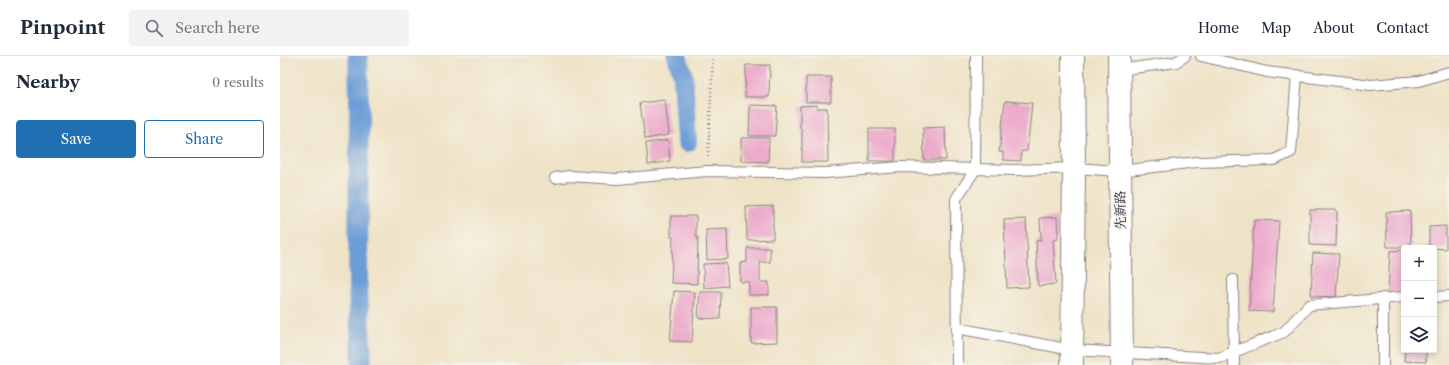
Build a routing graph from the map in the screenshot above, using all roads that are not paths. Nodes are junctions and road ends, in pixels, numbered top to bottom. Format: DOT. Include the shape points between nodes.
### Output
graph roads {
  1 [pos="976,56"];
  2 [pos="1073,56"];
  3 [pos="1185,56"];
  4 [pos="1201,56"];
  5 [pos="1119,63"];
  6 [pos="1449,72"];
  7 [pos="1297,75"];
  8 [pos="1074,168"];
  9 [pos="975,170"];
  10 [pos="1120,170"];
  11 [pos="555,178"];
  12 [pos="1233,280"];
  13 [pos="1449,296"];
  14 [pos="1401,297"];
  15 [pos="1437,297"];
  16 [pos="1382,298"];
  17 [pos="958,328"];
  18 [pos="1234,352"];
  19 [pos="1072,358"];
  20 [pos="1122,359"];
  21 [pos="957,365"];
  22 [pos="1234,365"];
  23 [pos="1383,365"];
  1 -- 9 [label="lane"];
  2 -- 8 [label="main road"];
  3 -- 5 [label="lane" via="1176,62"];
  4 -- 7 [label="lane" via="1267,72"];
  5 -- 10 [label="main road, 先新路"];
  6 -- 7 [label="lane" via="1419,81 1371,85"];
  7 -- 10 [label="lane" via="1291,152 1274,160 1197,162"];
  8 -- 9 [label="lane"];
  8 -- 10 [label="lane"];
  8 -- 19 [label="main road"];
  9 -- 11 [label="lane" via="900,167 825,173 707,171 617,179 569,176"];
  9 -- 17 [label="lane" via="956,199"];
  10 -- 20 [label="main road, 先新路"];
  12 -- 18 [label="lane"];
  13 -- 15 [label="lane"];
  14 -- 16 [label="lane"];
  16 -- 18 [label="lane" via="1309,305 1284,332"];
  16 -- 23 [label="lane"];
  17 -- 19 [label="lane"];
  17 -- 21 [label="lane"];
  18 -- 20 [label="lane" via="1219,358"];
  18 -- 22 [label="lane"];
  19 -- 20 [label="lane"];
}
